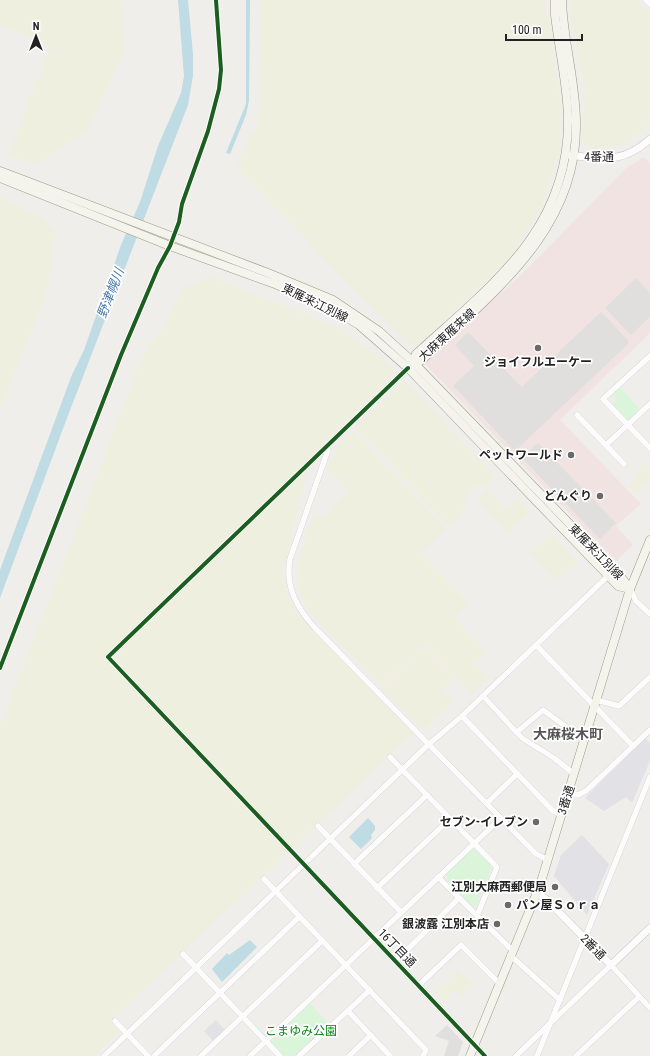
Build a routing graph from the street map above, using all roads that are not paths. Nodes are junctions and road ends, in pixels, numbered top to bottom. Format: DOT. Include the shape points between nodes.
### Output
graph roads {
  1 [pos="554,0"];
  2 [pos="562,0"];
  3 [pos="646,0"];
  4 [pos="650,4"];
  5 [pos="650,138"];
  6 [pos="566,155"];
  7 [pos="575,156"];
  8 [pos="0,171"];
  9 [pos="0,178"];
  10 [pos="100,213"];
  11 [pos="650,356"];
  12 [pos="412,364"];
  13 [pos="650,404"];
  14 [pos="577,415"];
  15 [pos="628,425"];
  16 [pos="335,440"];
  17 [pos="606,445"];
  18 [pos="650,448"];
  19 [pos="624,464"];
  20 [pos="650,540"];
  21 [pos="608,576"];
  22 [pos="630,589"];
  23 [pos="650,614"];
  24 [pos="536,645"];
  25 [pos="650,677"];
  26 [pos="483,696"];
  27 [pos="596,703"];
  28 [pos="462,716"];
  29 [pos="650,730"];
  30 [pos="517,732"];
  31 [pos="584,740"];
  32 [pos="429,744"];
  33 [pos="633,746"];
  34 [pos="390,757"];
  35 [pos="403,770"];
  36 [pos="517,774"];
  37 [pos="574,774"];
  38 [pos="650,777"];
  39 [pos="568,792"];
  40 [pos="427,795"];
  41 [pos="487,803"];
  42 [pos="561,815"];
  43 [pos="501,818"];
  44 [pos="450,819"];
  45 [pos="318,826"];
  46 [pos="331,839"];
  47 [pos="475,842"];
  48 [pos="548,860"];
  49 [pos="354,864"];
  50 [pos="304,865"];
  51 [pos="438,877"];
  52 [pos="264,879"];
  53 [pos="377,888"];
  54 [pos="275,892"];
  55 [pos="535,893"];
  56 [pos="459,898"];
  57 [pos="401,912"];
  58 [pos="477,916"];
  59 [pos="299,917"];
  60 [pos="650,928"];
  61 [pos="584,937"];
  62 [pos="373,938"];
  63 [pos="322,941"];
  64 [pos="511,953"];
  65 [pos="183,954"];
  66 [pos="396,961"];
  67 [pos="611,965"];
  68 [pos="345,966"];
  69 [pos="196,968"];
  70 [pos="500,984"];
  71 [pos="419,985"];
  72 [pos="370,990"];
  73 [pos="220,993"];
  74 [pos="639,996"];
  75 [pos="560,1000"];
  76 [pos="649,1005"];
  77 [pos="348,1011"];
  78 [pos="243,1017"];
  79 [pos="115,1021"];
  80 [pos="551,1023"];
  81 [pos="127,1034"];
  82 [pos="371,1035"];
  83 [pos="266,1041"];
  84 [pos="475,1044"];
  85 [pos="104,1056"];
  86 [pos="148,1056"];
  87 [pos="154,1056"];
  88 [pos="201,1056"];
  89 [pos="250,1056"];
  90 [pos="280,1056"];
  91 [pos="299,1056"];
  92 [pos="349,1056"];
  93 [pos="390,1056"];
  94 [pos="423,1056"];
  95 [pos="470,1056"];
  96 [pos="485,1056"];
  97 [pos="516,1056"];
  98 [pos="537,1056"];
  99 [pos="576,1056"];
  1 -- 6 [label="main road, 大麻東雁来線" via="568,117"];
  2 -- 7 [label="main road, 大麻東雁来線" via="575,96"];
  3 -- 4 [label="street"];
  5 -- 7 [label="street, 4番通" via="639,149 620,157 597,160"];
  6 -- 7 [label="street, 4番通"];
  6 -- 12 [label="main road, 大麻東雁来線" via="555,195 527,246 492,283 416,354"];
  7 -- 12 [label="main road, 大麻東雁来線" via="563,197 550,224 531,252 498,288 422,360"];
  8 -- 10 [label="main road, 東雁来江別線"];
  9 -- 10 [label="main road, 東雁来江別線"];
  10 -- 12 [label="main road, 東雁来江別線" via="163,243 275,284 329,307 359,325 393,353"];
  10 -- 12 [label="main road, 東雁来江別線" via="166,234 333,300 379,331"];
  11 -- 15 [label="street" via="603,399"];
  12 -- 16 [label="street"];
  12 -- 21 [label="main road, 東雁来江別線"];
  12 -- 22 [label="main road, 東雁来江別線"];
  13 -- 15 [label="street"];
  14 -- 17 [label="street"];
  15 -- 17 [label="street"];
  15 -- 18 [label="street"];
  16 -- 32 [label="street" via="324,457 290,559 288,570 291,591 305,617"];
  16 -- 50 [label="street, 16丁目通" via="108,657"];
  17 -- 19 [label="street"];
  20 -- 22 [label="main road, 3番通"];
  21 -- 22 [label="main road, 東雁来江別線" via="618,586"];
  21 -- 24 [label="street"];
  22 -- 23 [label="street" via="636,601"];
  22 -- 27 [label="main road, 3番通"];
  24 -- 26 [label="street"];
  24 -- 27 [label="street"];
  25 -- 27 [label="street" via="619,706"];
  26 -- 28 [label="street"];
  26 -- 30 [label="street"];
  27 -- 31 [label="main road, 3番通"];
  27 -- 33 [label="street"];
  28 -- 32 [label="street"];
  28 -- 36 [label="street"];
  29 -- 33 [label="street"];
  30 -- 31 [label="street" via="544,710"];
  30 -- 37 [label="street"];
  31 -- 37 [label="main road, 3番通"];
  32 -- 35 [label="street"];
  32 -- 41 [label="street"];
  33 -- 39 [label="street" via="586,791 578,795"];
  34 -- 35 [label="street"];
  35 -- 40 [label="street"];
  35 -- 46 [label="street"];
  36 -- 41 [label="street"];
  36 -- 42 [label="street" via="552,810"];
  37 -- 39 [label="main road, 3番通"];
  38 -- 61 [label="street"];
  39 -- 42 [label="main road, 3番通"];
  40 -- 44 [label="street"];
  40 -- 49 [label="street"];
  41 -- 43 [label="street"];
  42 -- 48 [label="main road, 3番通"];
  43 -- 47 [label="street"];
  43 -- 48 [label="street" via="536,854"];
  44 -- 47 [label="street"];
  44 -- 53 [label="street"];
  45 -- 46 [label="street"];
  46 -- 49 [label="street"];
  46 -- 50 [label="street"];
  47 -- 51 [label="street"];
  47 -- 58 [label="street" via="497,867"];
  48 -- 55 [label="main road, 3番通"];
  49 -- 53 [label="street"];
  50 -- 54 [label="street"];
  50 -- 62 [label="street, 16丁目通"];
  51 -- 56 [label="street"];
  51 -- 57 [label="street"];
  52 -- 54 [label="street"];
  53 -- 57 [label="street"];
  54 -- 59 [label="street"];
  54 -- 69 [label="street"];
  55 -- 61 [label="street, 2番通" via="546,899"];
  55 -- 64 [label="main road, 3番通"];
  56 -- 58 [label="street"];
  56 -- 66 [label="street"];
  57 -- 62 [label="street"];
  58 -- 64 [label="street"];
  59 -- 63 [label="street"];
  59 -- 73 [label="street"];
  60 -- 67 [label="street, 2番通"];
  61 -- 67 [label="street, 2番通"];
  61 -- 75 [label="street"];
  62 -- 66 [label="street, 16丁目通"];
  62 -- 68 [label="street"];
  63 -- 68 [label="street"];
  63 -- 78 [label="street"];
  64 -- 70 [label="main road, 3番通"];
  64 -- 75 [label="street"];
  65 -- 69 [label="street"];
  66 -- 71 [label="street, 16丁目通"];
  67 -- 74 [label="street"];
  67 -- 80 [label="street"];
  68 -- 72 [label="street"];
  68 -- 83 [label="street"];
  69 -- 73 [label="street"];
  69 -- 81 [label="street"];
  70 -- 71 [label="street" via="461,945"];
  70 -- 84 [label="main road, 3番通"];
  71 -- 84 [label="street, 16丁目通"];
  72 -- 77 [label="street"];
  72 -- 94 [label="street" via="426,1050"];
  73 -- 78 [label="street"];
  73 -- 87 [label="street"];
  74 -- 76 [label="street"];
  74 -- 99 [label="street"];
  75 -- 80 [label="street"];
  77 -- 82 [label="street"];
  77 -- 91 [label="street"];
  78 -- 83 [label="street"];
  78 -- 88 [label="street"];
  79 -- 81 [label="street"];
  80 -- 97 [label="street"];
  80 -- 98 [label="street"];
  81 -- 85 [label="street"];
  81 -- 86 [label="street"];
  82 -- 92 [label="street"];
  82 -- 93 [label="street"];
  83 -- 89 [label="street"];
  83 -- 90 [label="street"];
  84 -- 95 [label="main road, 3番通"];
  84 -- 96 [label="street, 16丁目通"];
}
